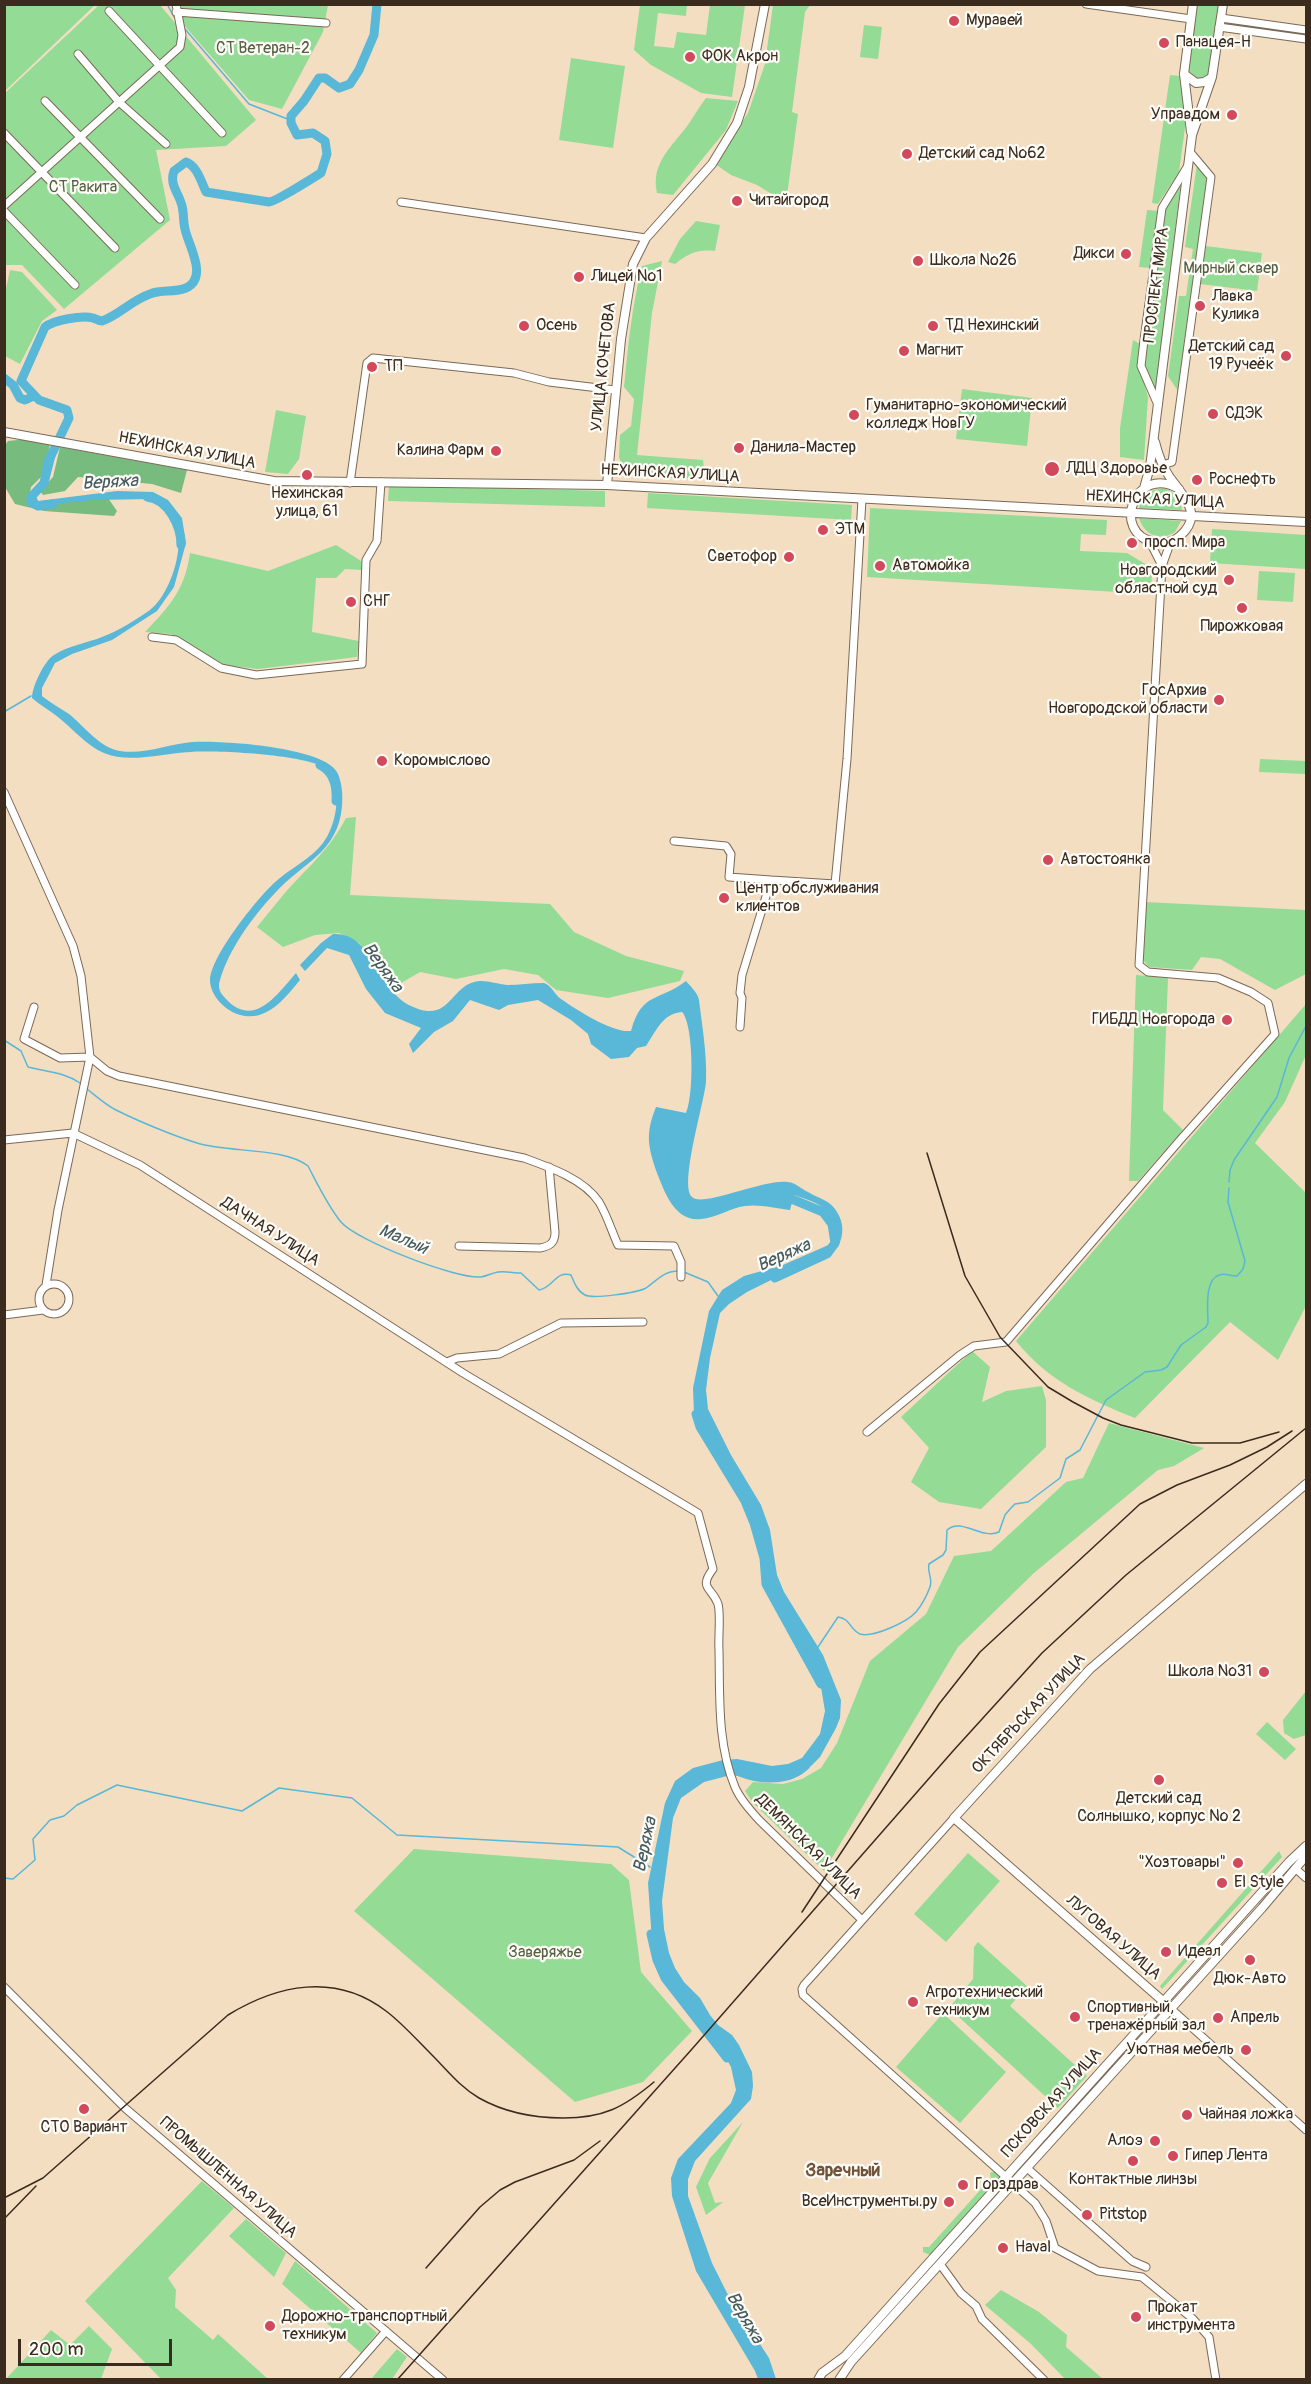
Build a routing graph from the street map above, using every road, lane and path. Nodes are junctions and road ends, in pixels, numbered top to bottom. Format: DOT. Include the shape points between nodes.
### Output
graph roads {
  1 [pos="765,4"];
  2 [pos="1086,4"];
  3 [pos="1193,4"];
  4 [pos="1223,4"];
  5 [pos="176,8"];
  6 [pos="109,11"];
  7 [pos="1191,20"];
  8 [pos="1220,22"];
  9 [pos="326,23"];
  10 [pos="1268,25"];
  11 [pos="1306,30"];
  12 [pos="1267,33"];
  13 [pos="1306,39"];
  14 [pos="78,54"];
  15 [pos="159,66"];
  16 [pos="1184,74"];
  17 [pos="1212,77"];
  18 [pos="45,101"];
  19 [pos="119,102"];
  20 [pos="4,133"];
  21 [pos="222,133"];
  22 [pos="1192,135"];
  23 [pos="81,137"];
  24 [pos="166,144"];
  25 [pos="1190,152"];
  26 [pos="1188,167"];
  27 [pos="42,173"];
  28 [pos="401,202"];
  29 [pos="4,206"];
  30 [pos="4,211"];
  31 [pos="160,219"];
  32 [pos="646,238"];
  33 [pos="115,248"];
  34 [pos="75,285"];
  35 [pos="615,390"];
  36 [pos="1158,405"];
  37 [pos="4,432"];
  38 [pos="1154,439"];
  39 [pos="1163,465"];
  40 [pos="381,482"];
  41 [pos="350,483"];
  42 [pos="607,485"];
  43 [pos="1144,488"];
  44 [pos="1179,489"];
  45 [pos="862,499"];
  46 [pos="1131,513"];
  47 [pos="1191,516"];
  48 [pos="1306,522"];
  49 [pos="1149,540"];
  50 [pos="1171,541"];
  51 [pos="1162,566"];
  52 [pos="152,637"];
  53 [pos="4,792"];
  54 [pos="674,841"];
  55 [pos="771,880"];
  56 [pos="34,1007"];
  57 [pos="740,1027"];
  58 [pos="90,1057"];
  59 [pos="73,1133"];
  60 [pos="4,1140"];
  61 [pos="549,1167"];
  62 [pos="459,1246"];
  63 [pos="681,1277"];
  64 [pos="46,1285"];
  65 [pos="43,1310"];
  66 [pos="4,1315"];
  67 [pos="643,1322"];
  68 [pos="447,1362"];
  69 [pos="867,1432"];
  70 [pos="1306,1484"];
  71 [pos="698,1513"];
  72 [pos="954,1818"];
  73 [pos="1306,1846"];
  74 [pos="1306,1856"];
  75 [pos="1302,1874"];
  76 [pos="1255,1900"];
  77 [pos="1262,1908"];
  78 [pos="862,1920"];
  79 [pos="4,1987"];
  80 [pos="1164,2002"];
  81 [pos="1171,2009"];
  82 [pos="1306,2130"];
  83 [pos="1027,2168"];
  84 [pos="1010,2179"];
  85 [pos="940,2264"];
  86 [pos="1146,2267"];
  87 [pos="386,2331"];
  88 [pos="820,2377"];
  89 [pos="343,2379"];
  90 [pos="443,2379"];
  91 [pos="839,2379"];
  92 [pos="1044,2379"];
  93 [pos="1216,2379"];
  1 -- 32 [label="main road, УЛИЦА КОЧЕТОВА" via="749,87 737,123 712,164"];
  2 -- 7 [label="street"];
  3 -- 7 [label="main road, ПРОСПЕКТ МИРА"];
  4 -- 8 [label="main road, ПРОСПЕКТ МИРА"];
  5 -- 9 [label="street"];
  5 -- 15 [label="street" via="182,35 180,46"];
  6 -- 15 [label="street"];
  7 -- 16 [label="main road, ПРОСПЕКТ МИРА"];
  8 -- 10 [label="street"];
  8 -- 12 [label="street"];
  8 -- 17 [label="main road, ПРОСПЕКТ МИРА"];
  10 -- 11 [label="street"];
  10 -- 12 [label="street"];
  12 -- 13 [label="street"];
  14 -- 19 [label="street"];
  15 -- 19 [label="street"];
  15 -- 21 [label="street"];
  16 -- 17 [label="main road" via="1196,83"];
  16 -- 22 [label="main road, ПРОСПЕКТ МИРА"];
  17 -- 22 [label="main road, ПРОСПЕКТ МИРА"];
  18 -- 23 [label="street"];
  19 -- 23 [label="street"];
  19 -- 24 [label="street"];
  20 -- 27 [label="street"];
  22 -- 25 [label="main road, ПРОСПЕКТ МИРА"];
  23 -- 27 [label="street"];
  23 -- 31 [label="street"];
  25 -- 26 [label="main road, ПРОСПЕКТ МИРА"];
  25 -- 39 [label="street" via="1211,177 1172,462"];
  26 -- 36 [label="main road, ПРОСПЕКТ МИРА"];
  26 -- 36 [label="street" via="1162,208 1144,340 1141,366"];
  27 -- 29 [label="street"];
  27 -- 33 [label="street"];
  28 -- 32 [label="street"];
  30 -- 34 [label="street"];
  32 -- 35 [label="main road, УЛИЦА КОЧЕТОВА" via="630,274"];
  35 -- 41 [label="street" via="549,382 514,373 373,358 367,363"];
  35 -- 42 [label="main road, УЛИЦА КОЧЕТОВА"];
  36 -- 38 [label="main road, ПРОСПЕКТ МИРА"];
  37 -- 41 [label="main road, НЕХИНСКАЯ УЛИЦА" via="267,481"];
  38 -- 39 [label="main road, ПРОСПЕКТ МИРА"];
  38 -- 43 [label="main road, ПРОСПЕКТ МИРА"];
  39 -- 44 [label="main road, ПРОСПЕКТ МИРА"];
  40 -- 41 [label="main road, НЕХИНСКАЯ УЛИЦА"];
  40 -- 42 [label="main road, НЕХИНСКАЯ УЛИЦА"];
  40 -- 52 [label="street" via="377,541 366,560 362,664 256,675 221,668 176,640"];
  42 -- 45 [label="main road, НЕХИНСКАЯ УЛИЦА"];
  43 -- 44 [label="main road" via="1161,483"];
  43 -- 46 [label="main road, ПРОСПЕКТ МИРА" via="1134,499"];
  44 -- 47 [label="main road, ПРОСПЕКТ МИРА" via="1190,504"];
  45 -- 46 [label="main road, НЕХИНСКАЯ УЛИЦА"];
  45 -- 55 [label="street" via="848,749 835,884"];
  46 -- 47 [label="main road, НЕХИНСКАЯ УЛИЦА"];
  46 -- 49 [label="main road" via="1136,530"];
  47 -- 48 [label="main road, НЕХИНСКАЯ УЛИЦА"];
  47 -- 50 [label="main road" via="1185,531"];
  49 -- 50 [label="main road"];
  49 -- 51 [label="street"];
  50 -- 51 [label="street"];
  51 -- 69 [label="street" via="1139,965 1148,972 1218,978 1251,992 1268,1003 1275,1034 1006,1342 974,1346 960,1355"];
  53 -- 58 [label="street" via="73,946 81,976"];
  54 -- 55 [label="street" via="726,846 731,854 729,877"];
  55 -- 57 [label="street" via="742,975"];
  56 -- 58 [label="street" via="24,1039 60,1058"];
  58 -- 59 [label="street"];
  58 -- 61 [label="street" via="107,1071 130,1080 524,1158"];
  59 -- 60 [label="street"];
  59 -- 64 [label="street"];
  59 -- 68 [label="street, ДАЧНАЯ УЛИЦА" via="140,1164"];
  61 -- 62 [label="street" via="555,1232 551,1245"];
  61 -- 63 [label="street" via="582,1183 598,1202 618,1245 674,1246 681,1262"];
  64 -- 65 [label="street" via="39,1296"];
  64 -- 65 [label="street" via="62,1286 69,1296 66,1308 58,1313"];
  65 -- 66 [label="street"];
  67 -- 68 [label="street" via="561,1323 499,1354"];
  68 -- 71 [label="street, ДАЧНАЯ УЛИЦА"];
  70 -- 72 [label="main road, ОКТЯБРЬСКАЯ УЛИЦА" via="1090,1669"];
  71 -- 78 [label="street, ДЕМЯНСКАЯ УЛИЦА" via="713,1569 706,1578 706,1586 717,1604 720,1711 735,1787 759,1820"];
  72 -- 78 [label="street, ОКТЯБРЬСКАЯ УЛИЦА"];
  72 -- 80 [label="main road, ЛУГОВАЯ УЛИЦА"];
  73 -- 76 [label="main road, ПСКОВСКАЯ УЛИЦА"];
  74 -- 75 [label="main road, ПСКОВСКАЯ УЛИЦА"];
  75 -- 77 [label="main road, ПСКОВСКАЯ УЛИЦА"];
  76 -- 77 [label="main road" via="1255,1906"];
  76 -- 80 [label="main road, ПСКОВСКАЯ УЛИЦА"];
  77 -- 81 [label="main road, ПСКОВСКАЯ УЛИЦА"];
  78 -- 84 [label="street, ОКТЯБРЬСКАЯ УЛИЦА" via="804,1985 802,1993"];
  79 -- 87 [label="street, ПРОМЫШЛЕННАЯ УЛИЦА" via="125,2108"];
  80 -- 81 [label="street, ЛУГОВАЯ УЛИЦА"];
  80 -- 84 [label="main road, ПСКОВСКАЯ УЛИЦА"];
  81 -- 82 [label="street, ЛУГОВАЯ УЛИЦА"];
  81 -- 83 [label="main road, ПСКОВСКАЯ УЛИЦА"];
  83 -- 84 [label="main road, ПСКОВСКАЯ УЛИЦА"];
  83 -- 86 [label="street" via="1132,2261"];
  84 -- 85 [label="main road, ПСКОВСКАЯ УЛИЦА"];
  84 -- 88 [label="main road, ПСКОВСКАЯ УЛИЦА"];
  84 -- 93 [label="street" via="1035,2203 1055,2248 1098,2271 1142,2277 1192,2319 1209,2337"];
  85 -- 91 [label="main road, ПСКОВСКАЯ УЛИЦА"];
  85 -- 92 [label="street" via="976,2306 982,2319"];
  87 -- 89 [label="street"];
  87 -- 90 [label="street, ПРОМЫШЛЕННАЯ УЛИЦА"];
}
